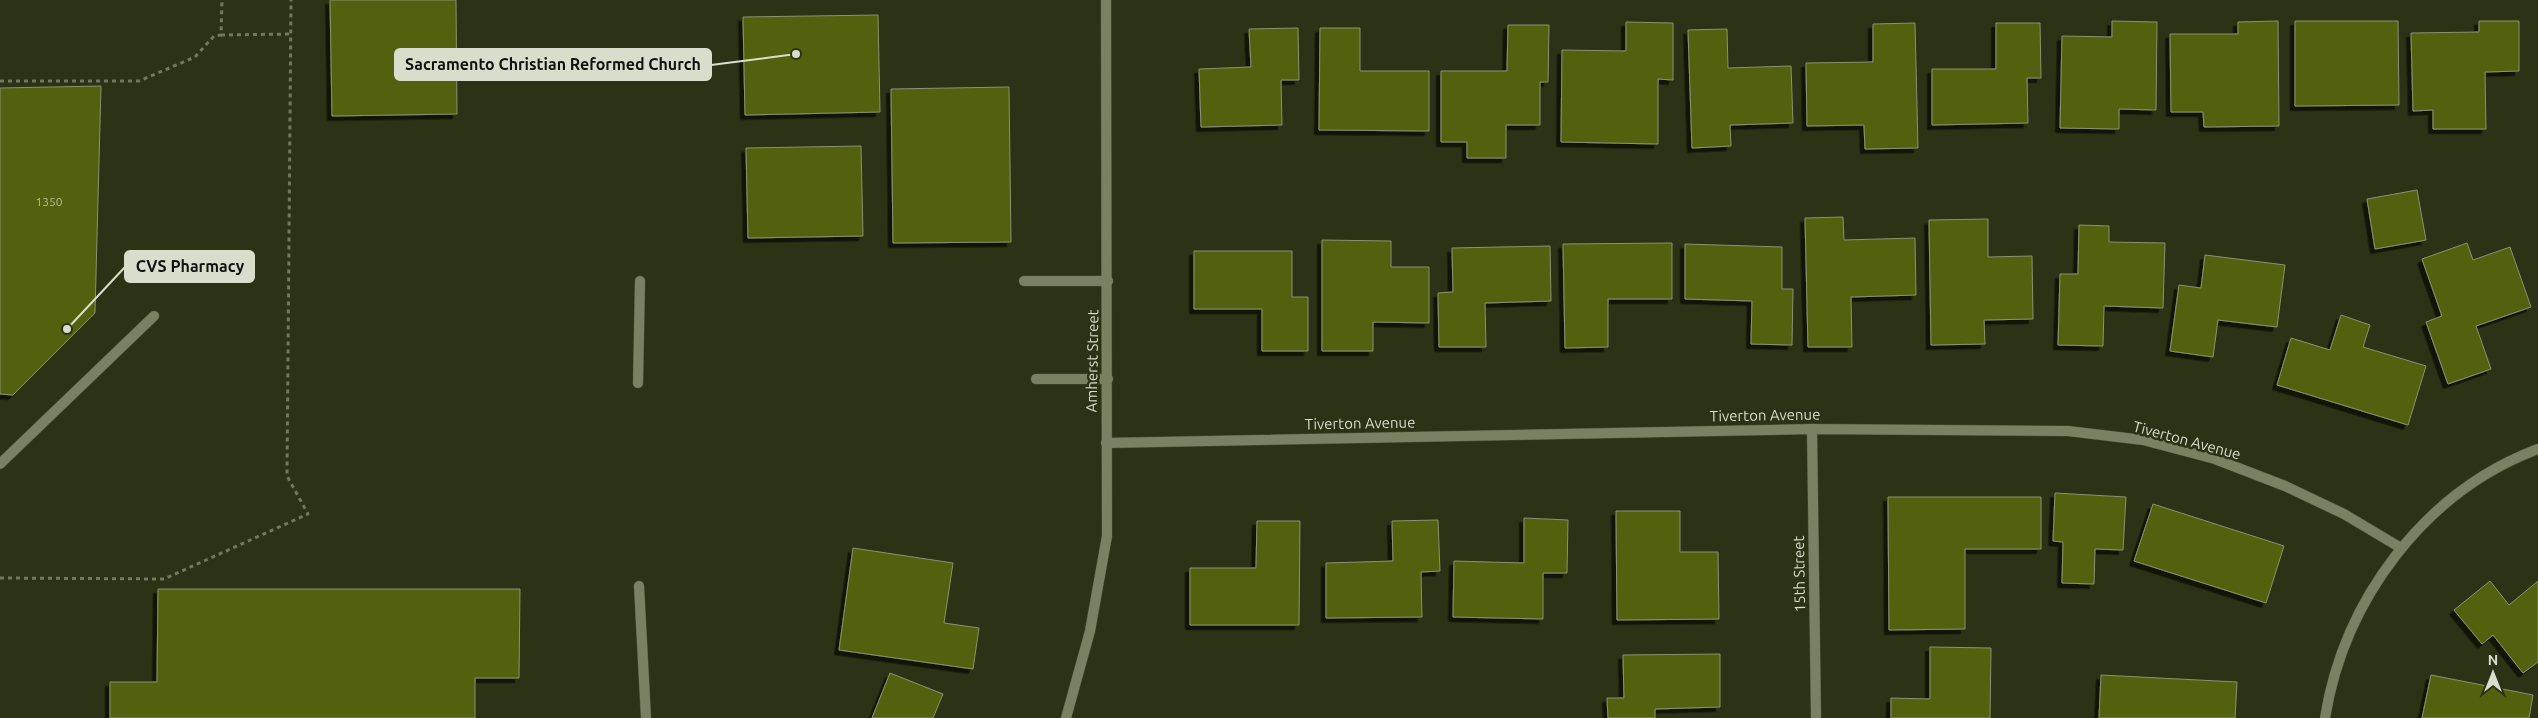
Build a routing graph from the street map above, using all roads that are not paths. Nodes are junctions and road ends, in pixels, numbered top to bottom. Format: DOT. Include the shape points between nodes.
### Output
graph roads {
  1 [pos="1106,0"];
  2 [pos="640,281"];
  3 [pos="1024,281"];
  4 [pos="1108,281"];
  5 [pos="154,316"];
  6 [pos="1036,379"];
  7 [pos="1108,379"];
  8 [pos="638,384"];
  9 [pos="1812,429"];
  10 [pos="1106,443"];
  11 [pos="2538,449"];
  12 [pos="0,464"];
  13 [pos="2401,548"];
  14 [pos="639,586"];
  15 [pos="646,718"];
  16 [pos="1066,718"];
  17 [pos="1816,718"];
  18 [pos="2326,718"];
  1 -- 4 [label="street, Amherst Street"];
  2 -- 8 [label="street"];
  3 -- 4 [label="street"];
  4 -- 7 [label="street, Amherst Street"];
  5 -- 12 [label="street"];
  6 -- 7 [label="street"];
  7 -- 10 [label="street, Amherst Street"];
  9 -- 10 [label="street, Tiverton Avenue"];
  9 -- 13 [label="street, Tiverton Avenue" via="2068,431 2143,440 2215,459 2285,486 2344,514"];
  9 -- 17 [label="street, 15th Street"];
  10 -- 16 [label="street, Amherst Street" via="1107,536 1090,631"];
  11 -- 13 [label="street" via="2482,477 2434,514"];
  13 -- 18 [label="street" via="2378,578 2349,632 2330,689"];
  14 -- 15 [label="street"];
}
